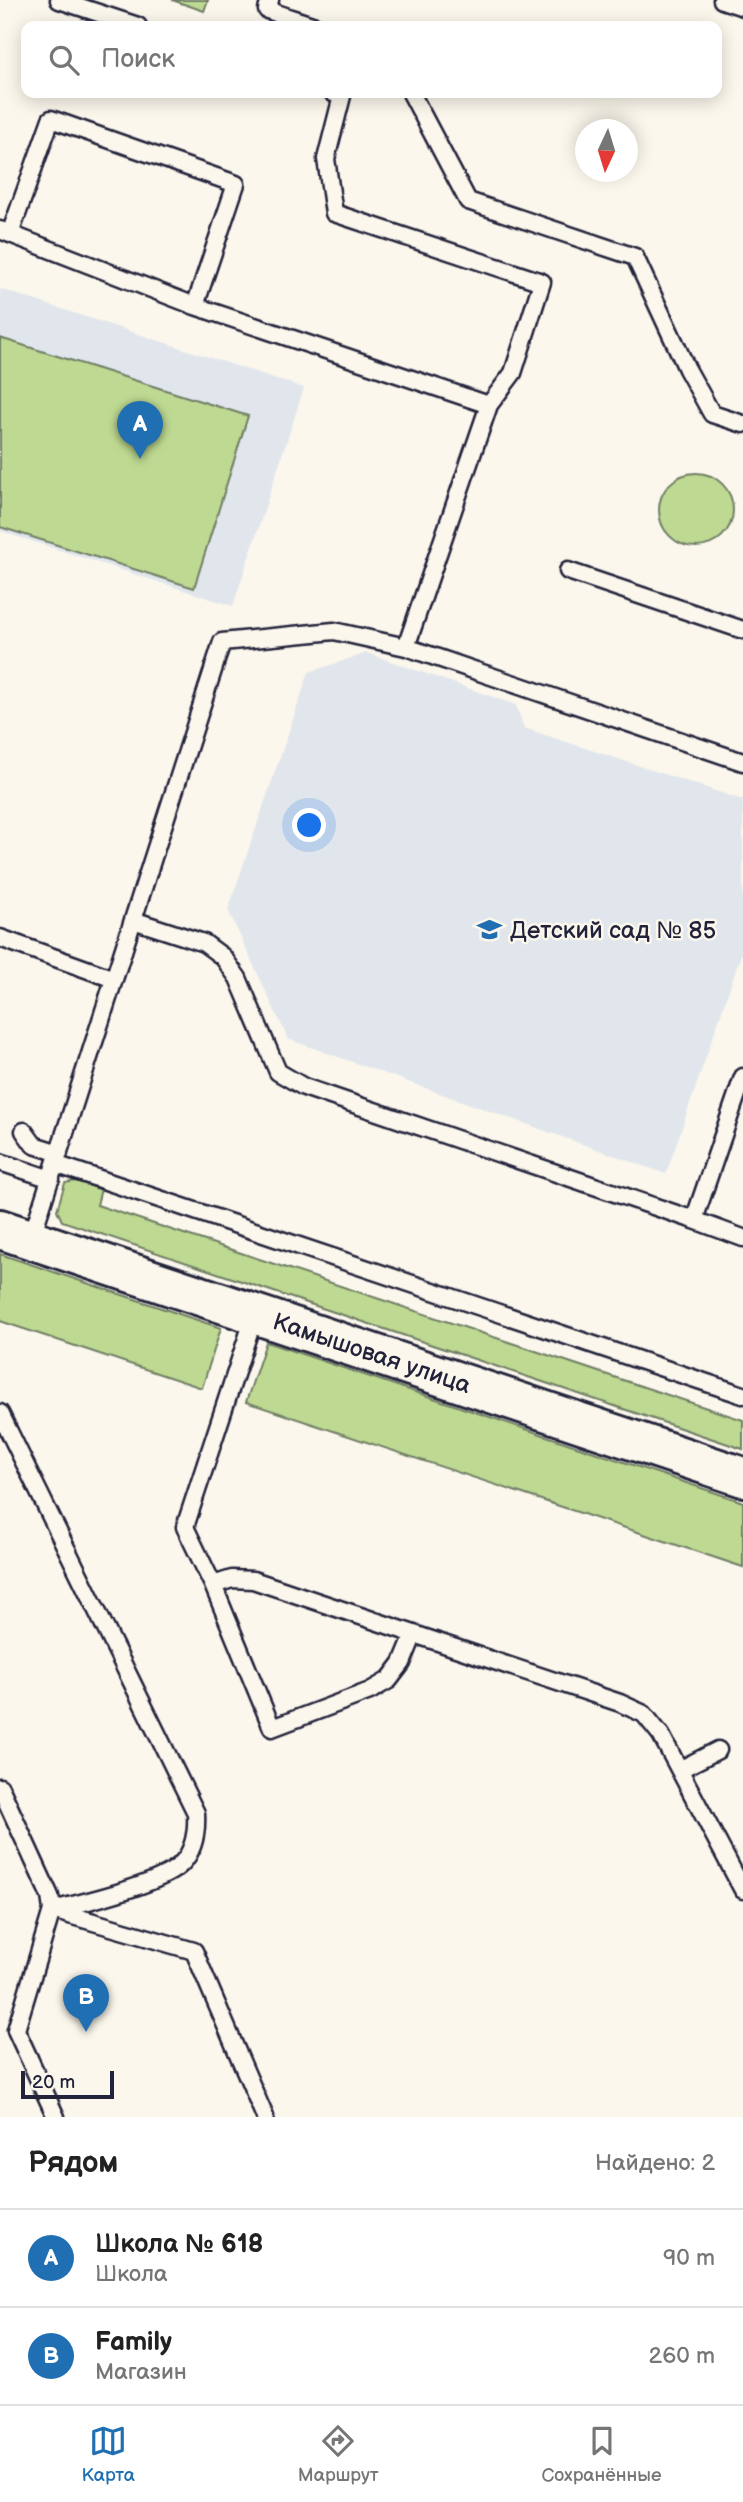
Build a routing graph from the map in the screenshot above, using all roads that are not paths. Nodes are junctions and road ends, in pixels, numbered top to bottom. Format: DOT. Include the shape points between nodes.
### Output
graph roads {
  1 [pos="59,0"];
  2 [pos="722,0"];
  3 [pos="268,5"];
  4 [pos="743,7"];
  5 [pos="123,21"];
  6 [pos="304,21"];
  7 [pos="341,98"];
  8 [pos="414,98"];
  9 [pos="5,232"];
  10 [pos="195,306"];
  11 [pos="489,405"];
  12 [pos="743,424"];
  13 [pos="568,571"];
  14 [pos="743,630"];
  15 [pos="406,646"];
  16 [pos="743,762"];
  17 [pos="133,920"];
  18 [pos="0,938"];
  19 [pos="114,979"];
  20 [pos="743,1077"];
  21 [pos="24,1131"];
  22 [pos="0,1162"];
  23 [pos="55,1166"];
  24 [pos="694,1220"];
  25 [pos="15,1234"];
  26 [pos="743,1238"];
  27 [pos="256,1314"];
  28 [pos="743,1395"];
  29 [pos="1,1417"];
  30 [pos="743,1477"];
  31 [pos="213,1585"];
  32 [pos="414,1634"];
  33 [pos="718,1750"];
  34 [pos="681,1769"];
  35 [pos="0,1787"];
  36 [pos="743,1890"];
  37 [pos="52,1910"];
  38 [pos="56,2117"];
  39 [pos="265,2117"];
  1 -- 5 [label="lane"];
  2 -- 4 [label="lane"];
  3 -- 6 [label="lane"];
  7 -- 11 [label="lane" via="326,159 334,214 542,282 513,373"];
  8 -- 12 [label="lane" via="468,201 635,257 712,414"];
  9 -- 10 [label="lane"];
  9 -- 10 [label="lane" via="51,119 236,184"];
  10 -- 11 [label="lane"];
  11 -- 15 [label="lane"];
  13 -- 14 [label="lane"];
  15 -- 16 [label="lane"];
  15 -- 17 [label="lane" via="334,631 222,642"];
  17 -- 19 [label="lane"];
  17 -- 24 [label="lane" via="204,943 223,957 238,978 278,1072 304,1087"];
  18 -- 19 [label="lane"];
  19 -- 23 [label="lane"];
  20 -- 24 [label="lane"];
  21 -- 23 [label="lane"];
  22 -- 23 [label="lane"];
  23 -- 25 [label="lane"];
  23 -- 28 [label="lane"];
  24 -- 26 [label="lane"];
  25 -- 27 [label="street, Камышовая улица"];
  27 -- 30 [label="street, Камышовая улица"];
  27 -- 31 [label="lane" via="185,1527"];
  29 -- 37 [label="lane" via="196,1813 197,1831 181,1865 157,1878"];
  31 -- 32 [label="lane" via="253,1580"];
  31 -- 32 [label="lane" via="272,1728 389,1680"];
  32 -- 34 [label="lane" via="644,1714"];
  33 -- 34 [label="lane"];
  34 -- 36 [label="lane"];
  35 -- 37 [label="lane" via="50,1896"];
  37 -- 38 [label="lane" via="16,2030"];
  37 -- 39 [label="lane" via="194,1951"];
}
